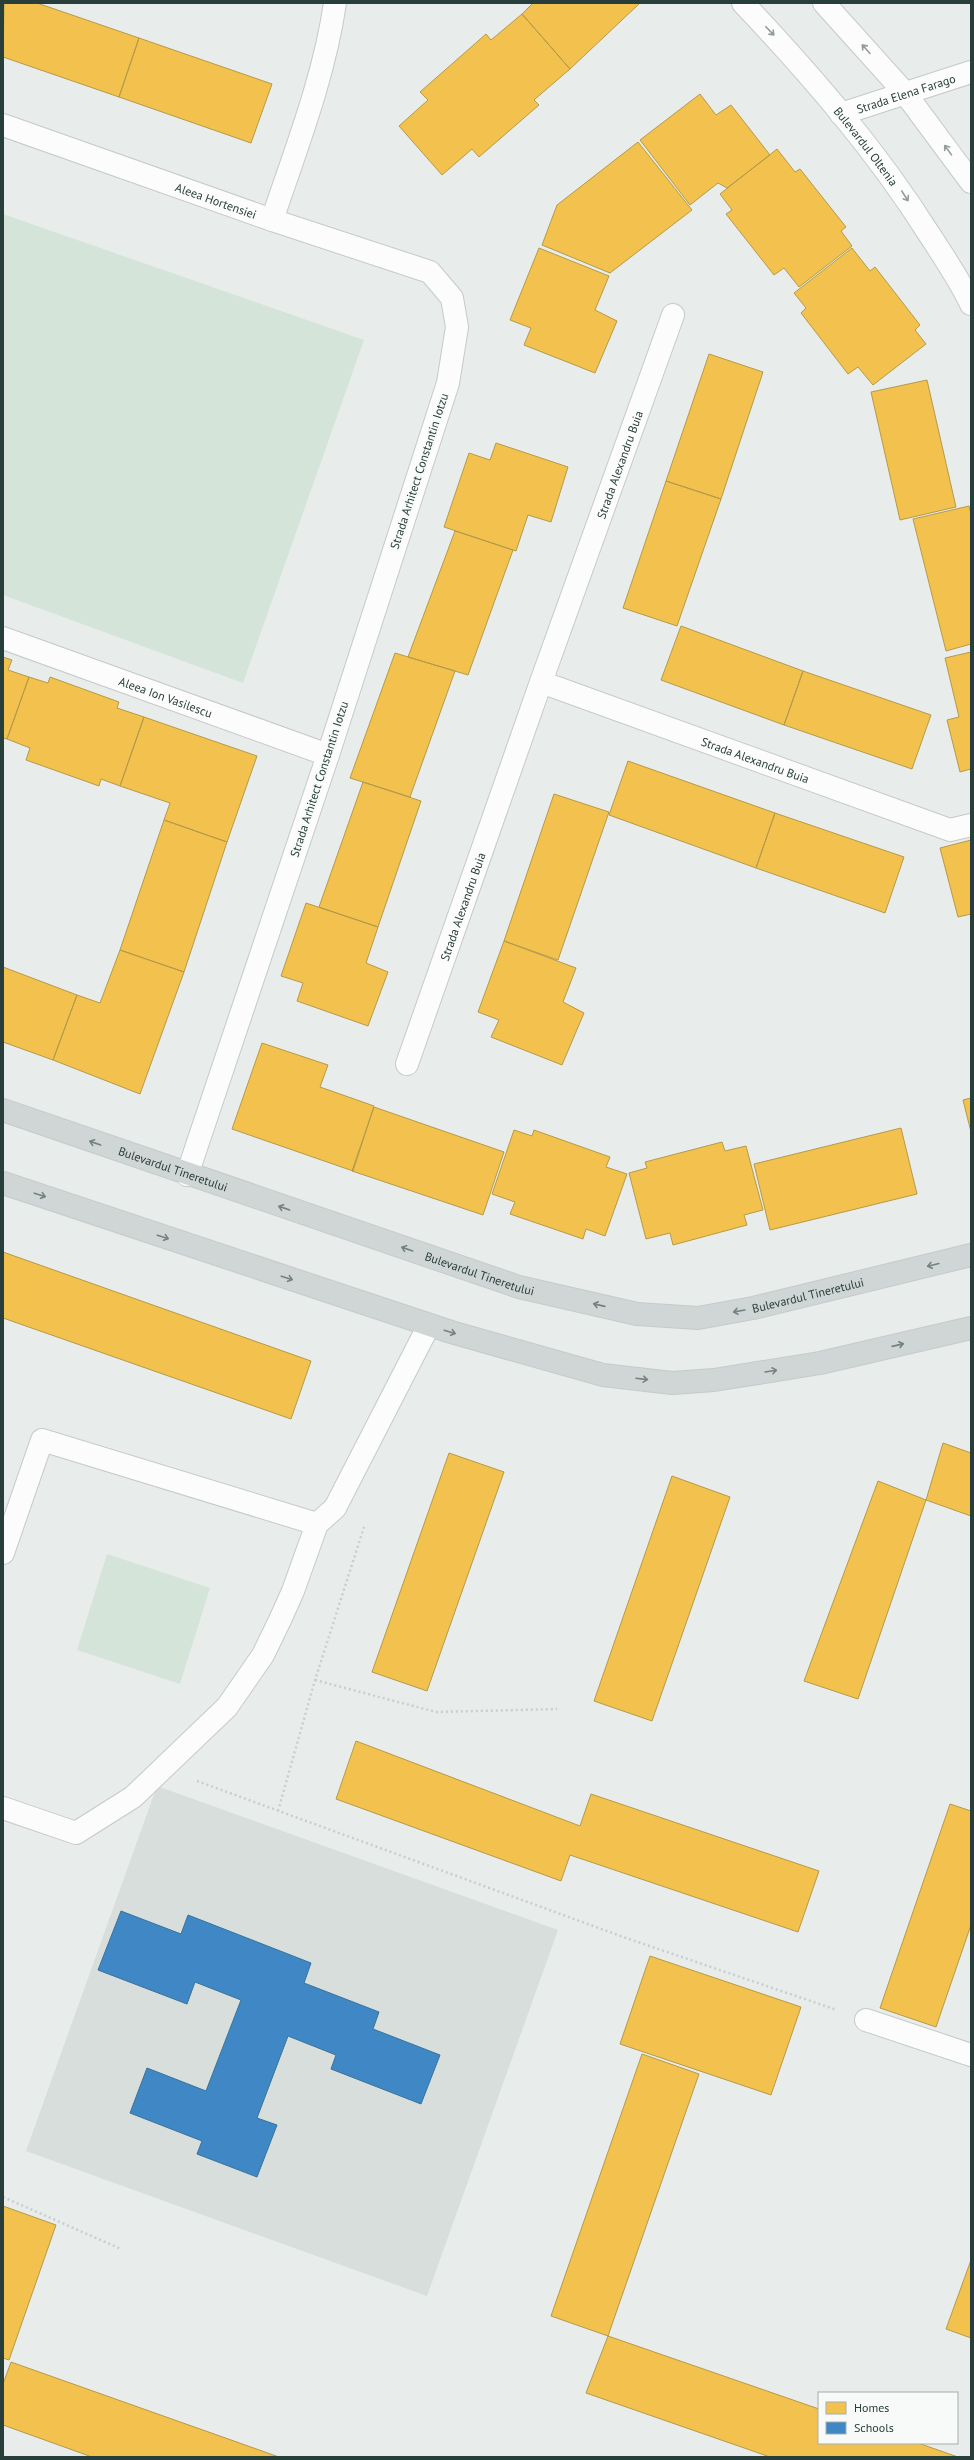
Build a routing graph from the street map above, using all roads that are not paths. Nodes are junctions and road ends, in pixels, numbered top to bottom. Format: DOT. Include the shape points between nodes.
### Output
graph roads {
  1 [pos="335,3"];
  2 [pos="743,3"];
  3 [pos="824,3"];
  4 [pos="971,72"];
  5 [pos="905,92"];
  6 [pos="841,114"];
  7 [pos="3,125"];
  8 [pos="971,182"];
  9 [pos="272,220"];
  10 [pos="430,272"];
  11 [pos="971,304"];
  12 [pos="673,315"];
  13 [pos="3,638"];
  14 [pos="541,682"];
  15 [pos="328,756"];
  16 [pos="971,825"];
  17 [pos="407,1064"];
  18 [pos="3,1110"];
  19 [pos="187,1175"];
  20 [pos="3,1183"];
  21 [pos="971,1255"];
  22 [pos="429,1325"];
  23 [pos="971,1328"];
  24 [pos="317,1524"];
  25 [pos="3,1553"];
  26 [pos="3,1808"];
  27 [pos="866,2020"];
  28 [pos="971,2055"];
  1 -- 9 [label="street" via="329,44"];
  2 -- 6 [label="street, Bulevardul Oltenia, one-way" via="800,63"];
  5 -- 3 [label="street, one-way"];
  4 -- 5 [label="street, Strada Elena Farago"];
  5 -- 6 [label="street, Strada Elena Farago"];
  8 -- 5 [label="street, one-way"];
  6 -- 11 [label="street, Bulevardul Oltenia, one-way" via="898,185 962,285"];
  7 -- 9 [label="street, Aleea Hortensiei"];
  9 -- 10 [label="street, Aleea Hortensiei"];
  10 -- 15 [label="street, Strada Arhitect Constantin Iotzu" via="452,298 456,320 448,383"];
  12 -- 14 [label="street, Strada Alexandru Buia"];
  13 -- 15 [label="street, Aleea Ion Vasilescu"];
  14 -- 16 [label="street, Strada Alexandru Buia" via="950,830"];
  14 -- 17 [label="street, Strada Alexandru Buia"];
  15 -- 19 [label="street, Strada Arhitect Constantin Iotzu"];
  19 -- 18 [label="main road, Bulevardul Tineretului, one-way"];
  21 -- 19 [label="main road, Bulevardul Tineretului, one-way" via="753,1308 698,1318 637,1314 519,1287"];
  20 -- 22 [label="main road, one-way"];
  22 -- 23 [label="main road, one-way" via="603,1375 672,1383 714,1380 820,1364"];
  22 -- 24 [label="street" via="335,1508"];
  24 -- 25 [label="street" via="42,1440"];
  24 -- 26 [label="street" via="293,1591 263,1655 227,1707 132,1797 76,1833"];
  27 -- 28 [label="street"];
}
